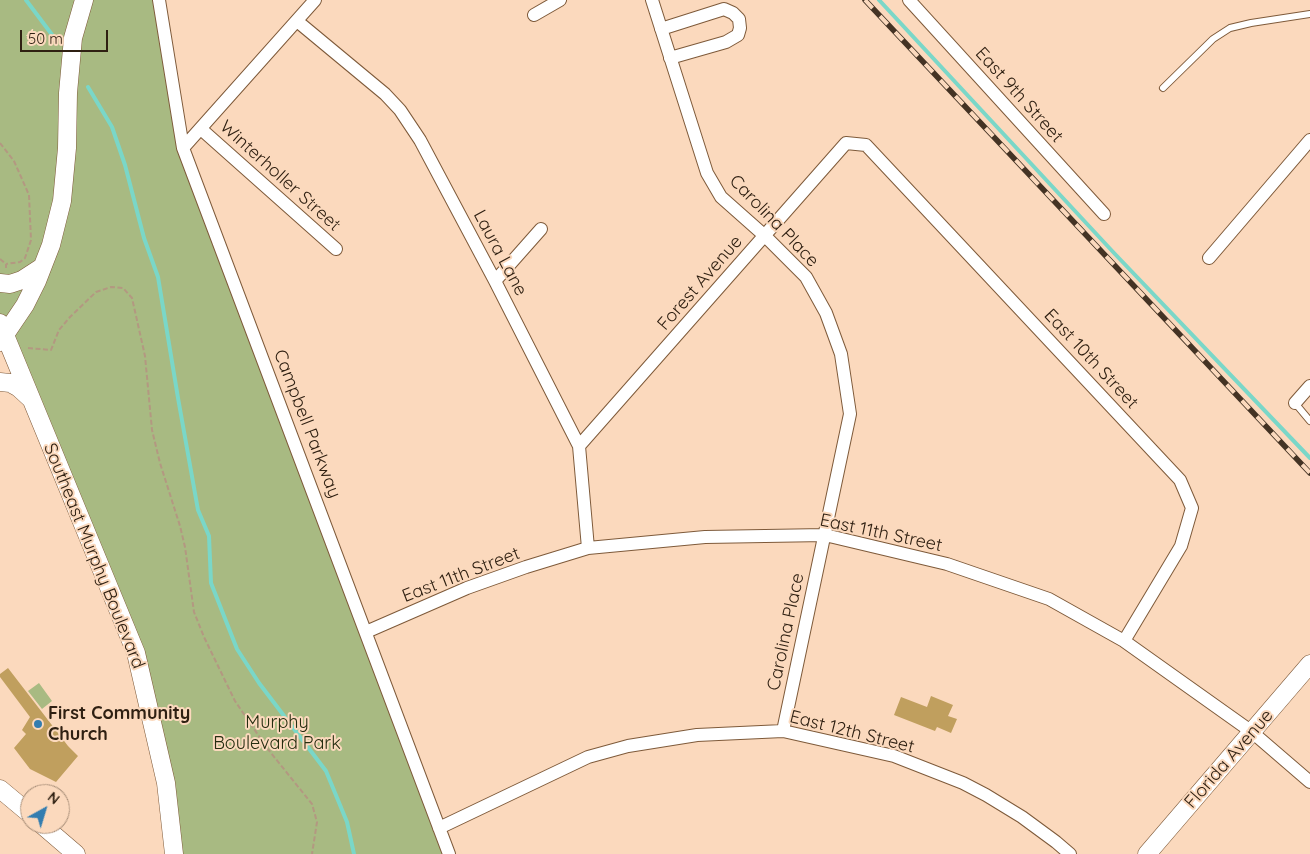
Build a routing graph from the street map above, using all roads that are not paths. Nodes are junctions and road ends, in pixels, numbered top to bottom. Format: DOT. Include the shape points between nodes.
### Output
graph roads {
  1 [pos="84,0"];
  2 [pos="160,0"];
  3 [pos="315,0"];
  4 [pos="560,0"];
  5 [pos="652,0"];
  6 [pos="909,0"];
  7 [pos="1310,14"];
  8 [pos="534,15"];
  9 [pos="296,21"];
  10 [pos="661,29"];
  11 [pos="670,58"];
  12 [pos="1163,88"];
  13 [pos="201,129"];
  14 [pos="1310,140"];
  15 [pos="846,143"];
  16 [pos="184,148"];
  17 [pos="1104,214"];
  18 [pos="541,229"];
  19 [pos="765,236"];
  20 [pos="336,250"];
  21 [pos="1209,258"];
  22 [pos="43,266"];
  23 [pos="3,277"];
  24 [pos="495,281"];
  25 [pos="2,334"];
  26 [pos="0,382"];
  27 [pos="1310,386"];
  28 [pos="32,400"];
  29 [pos="1295,403"];
  30 [pos="1310,421"];
  31 [pos="579,446"];
  32 [pos="825,535"];
  33 [pos="588,548"];
  34 [pos="366,632"];
  35 [pos="1124,640"];
  36 [pos="1310,664"];
  37 [pos="783,731"];
  38 [pos="1252,732"];
  39 [pos="1310,782"];
  40 [pos="0,788"];
  41 [pos="20,805"];
  42 [pos="439,828"];
  43 [pos="53,834"];
  44 [pos="76,854"];
  45 [pos="174,854"];
  46 [pos="449,854"];
  47 [pos="1070,854"];
  48 [pos="1147,854"];
  1 -- 22 [label="street" via="73,38 62,201"];
  2 -- 16 [label="street, Campbell Parkway"];
  3 -- 9 [label="street"];
  4 -- 8 [label="street"];
  5 -- 10 [label="street, Carolina Place"];
  6 -- 17 [label="street, East 9th Street"];
  7 -- 12 [label="lane" via="1230,28 1213,39"];
  9 -- 13 [label="street"];
  9 -- 24 [label="street, Laura Lane" via="400,110 420,140"];
  10 -- 11 [label="street, Carolina Place"];
  10 -- 11 [label="street" via="724,9 739,19 738,34 726,42"];
  11 -- 19 [label="street, Carolina Place" via="707,173 721,197"];
  13 -- 16 [label="street"];
  13 -- 20 [label="street, Winterholler Street"];
  14 -- 21 [label="street"];
  15 -- 19 [label="street, Forest Avenue"];
  15 -- 35 [label="street, East 10th Street" via="866,145 1180,480 1192,508 1181,546"];
  16 -- 34 [label="street, Campbell Parkway"];
  18 -- 24 [label="street"];
  19 -- 31 [label="street, Forest Avenue"];
  19 -- 32 [label="street, Carolina Place" via="806,278 826,313 841,354 850,414"];
  22 -- 23 [label="street" via="10,284"];
  22 -- 25 [label="street" via="25,305"];
  24 -- 31 [label="street, Laura Lane"];
  25 -- 28 [label="street, Southeast Murphy Boulevard"];
  26 -- 28 [label="street" via="19,388"];
  27 -- 29 [label="street"];
  28 -- 45 [label="street, Southeast Murphy Boulevard" via="136,653 166,783"];
  29 -- 30 [label="lane"];
  31 -- 33 [label="street, Laura Lane"];
  32 -- 33 [label="street, East 11th Street" via="705,536"];
  32 -- 35 [label="street, East 11th Street" via="947,564 1049,599"];
  32 -- 37 [label="street, Carolina Place"];
  33 -- 34 [label="street, East 11th Street" via="467,588"];
  34 -- 42 [label="street, Campbell Parkway"];
  35 -- 38 [label="street, East 11th Street"];
  36 -- 38 [label="street, Florida Avenue"];
  37 -- 42 [label="street, East 12th Street" via="697,735 628,746 588,757"];
  37 -- 47 [label="street, East 12th Street" via="894,756 963,783 1022,817"];
  38 -- 39 [label="street, East 11th Street"];
  38 -- 48 [label="street, Florida Avenue"];
  40 -- 41 [label="street"];
  42 -- 46 [label="street, Campbell Parkway"];
  43 -- 44 [label="street"];
}
